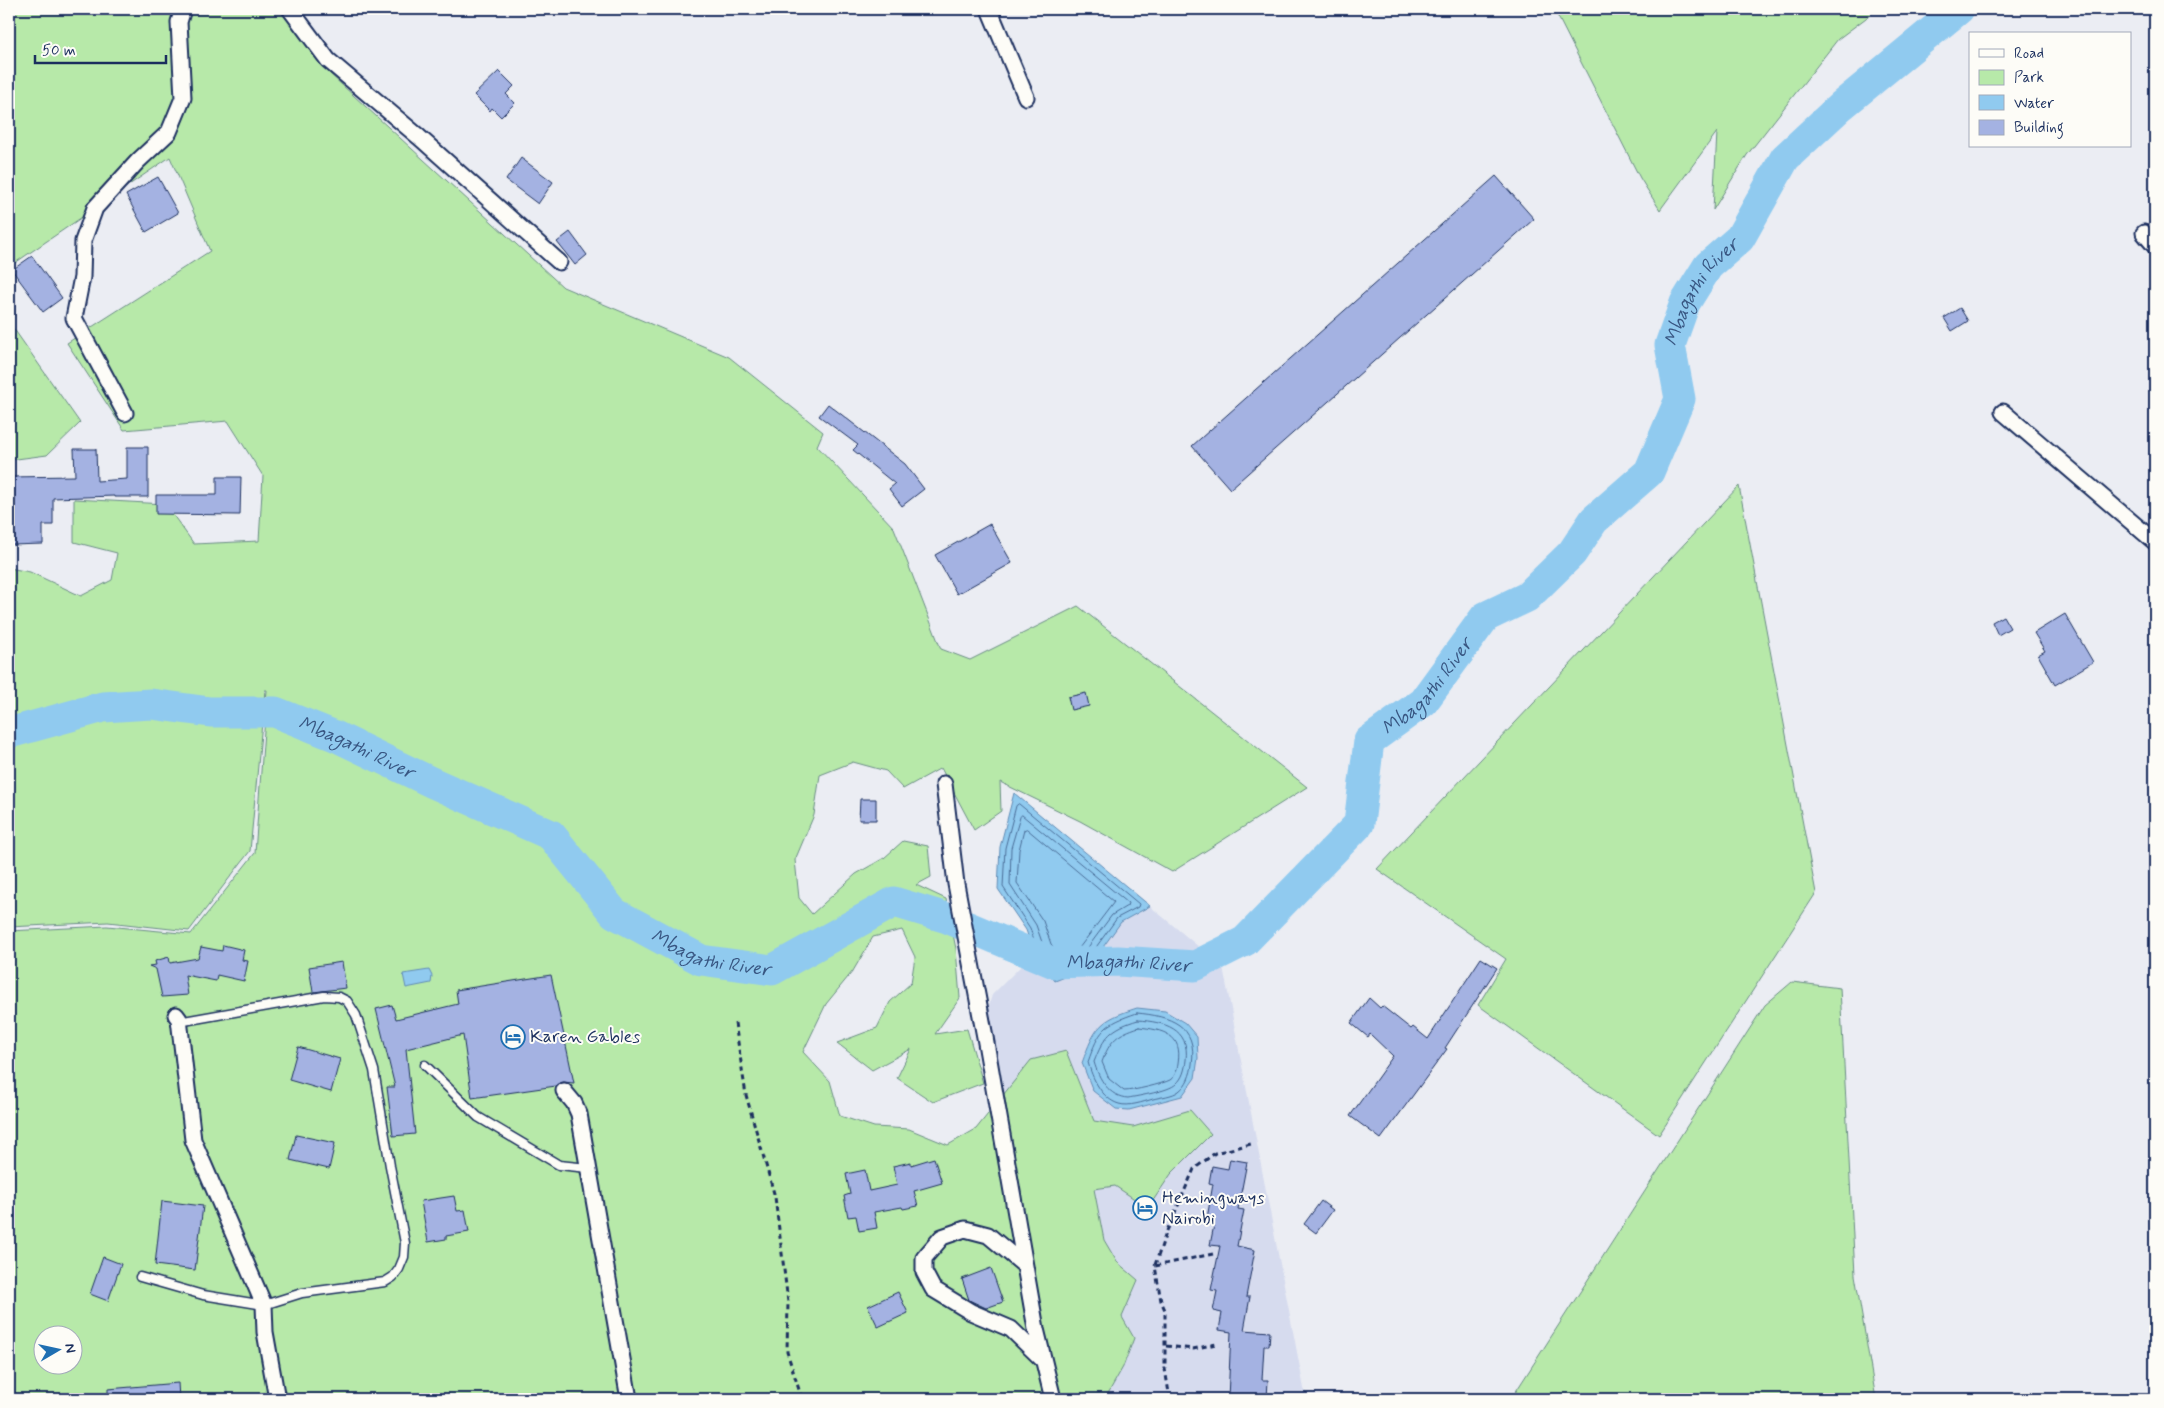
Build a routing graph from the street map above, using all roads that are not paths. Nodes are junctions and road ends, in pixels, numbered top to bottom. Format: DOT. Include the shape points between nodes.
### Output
graph roads {
  1 [pos="183,9"];
  2 [pos="290,9"];
  3 [pos="989,9"];
  4 [pos="1026,97"];
  5 [pos="2144,233"];
  6 [pos="2155,246"];
  7 [pos="559,262"];
  8 [pos="2003,412"];
  9 [pos="125,413"];
  10 [pos="2155,542"];
  11 [pos="944,784"];
  12 [pos="178,1017"];
  13 [pos="425,1065"];
  14 [pos="564,1091"];
  15 [pos="588,1168"];
  16 [pos="1024,1264"];
  17 [pos="140,1277"];
  18 [pos="264,1305"];
  19 [pos="1043,1360"];
  20 [pos="277,1399"];
  21 [pos="629,1399"];
  22 [pos="1053,1399"];
  1 -- 9 [label="street" via="179,22 183,98 169,132 95,208 83,241 82,277 74,318"];
  2 -- 7 [label="street" via="328,60"];
  3 -- 4 [label="street"];
  5 -- 6 [label="street"];
  8 -- 10 [label="street"];
  11 -- 16 [label="street" via="956,884"];
  12 -- 18 [label="street" via="194,1140"];
  12 -- 18 [label="lane" via="184,1021 324,996 339,997 347,1001 356,1015 374,1070 405,1243 399,1270 385,1282 302,1293"];
  13 -- 15 [label="lane" via="478,1118 559,1165"];
  14 -- 15 [label="street" via="579,1114"];
  15 -- 21 [label="street"];
  16 -- 19 [label="street"];
  16 -- 19 [label="street" via="988,1235 965,1229 942,1236 924,1258 924,1272 933,1289 970,1312 1011,1329"];
  17 -- 18 [label="lane" via="203,1295"];
  18 -- 20 [label="street" via="265,1332"];
  19 -- 22 [label="street"];
}
